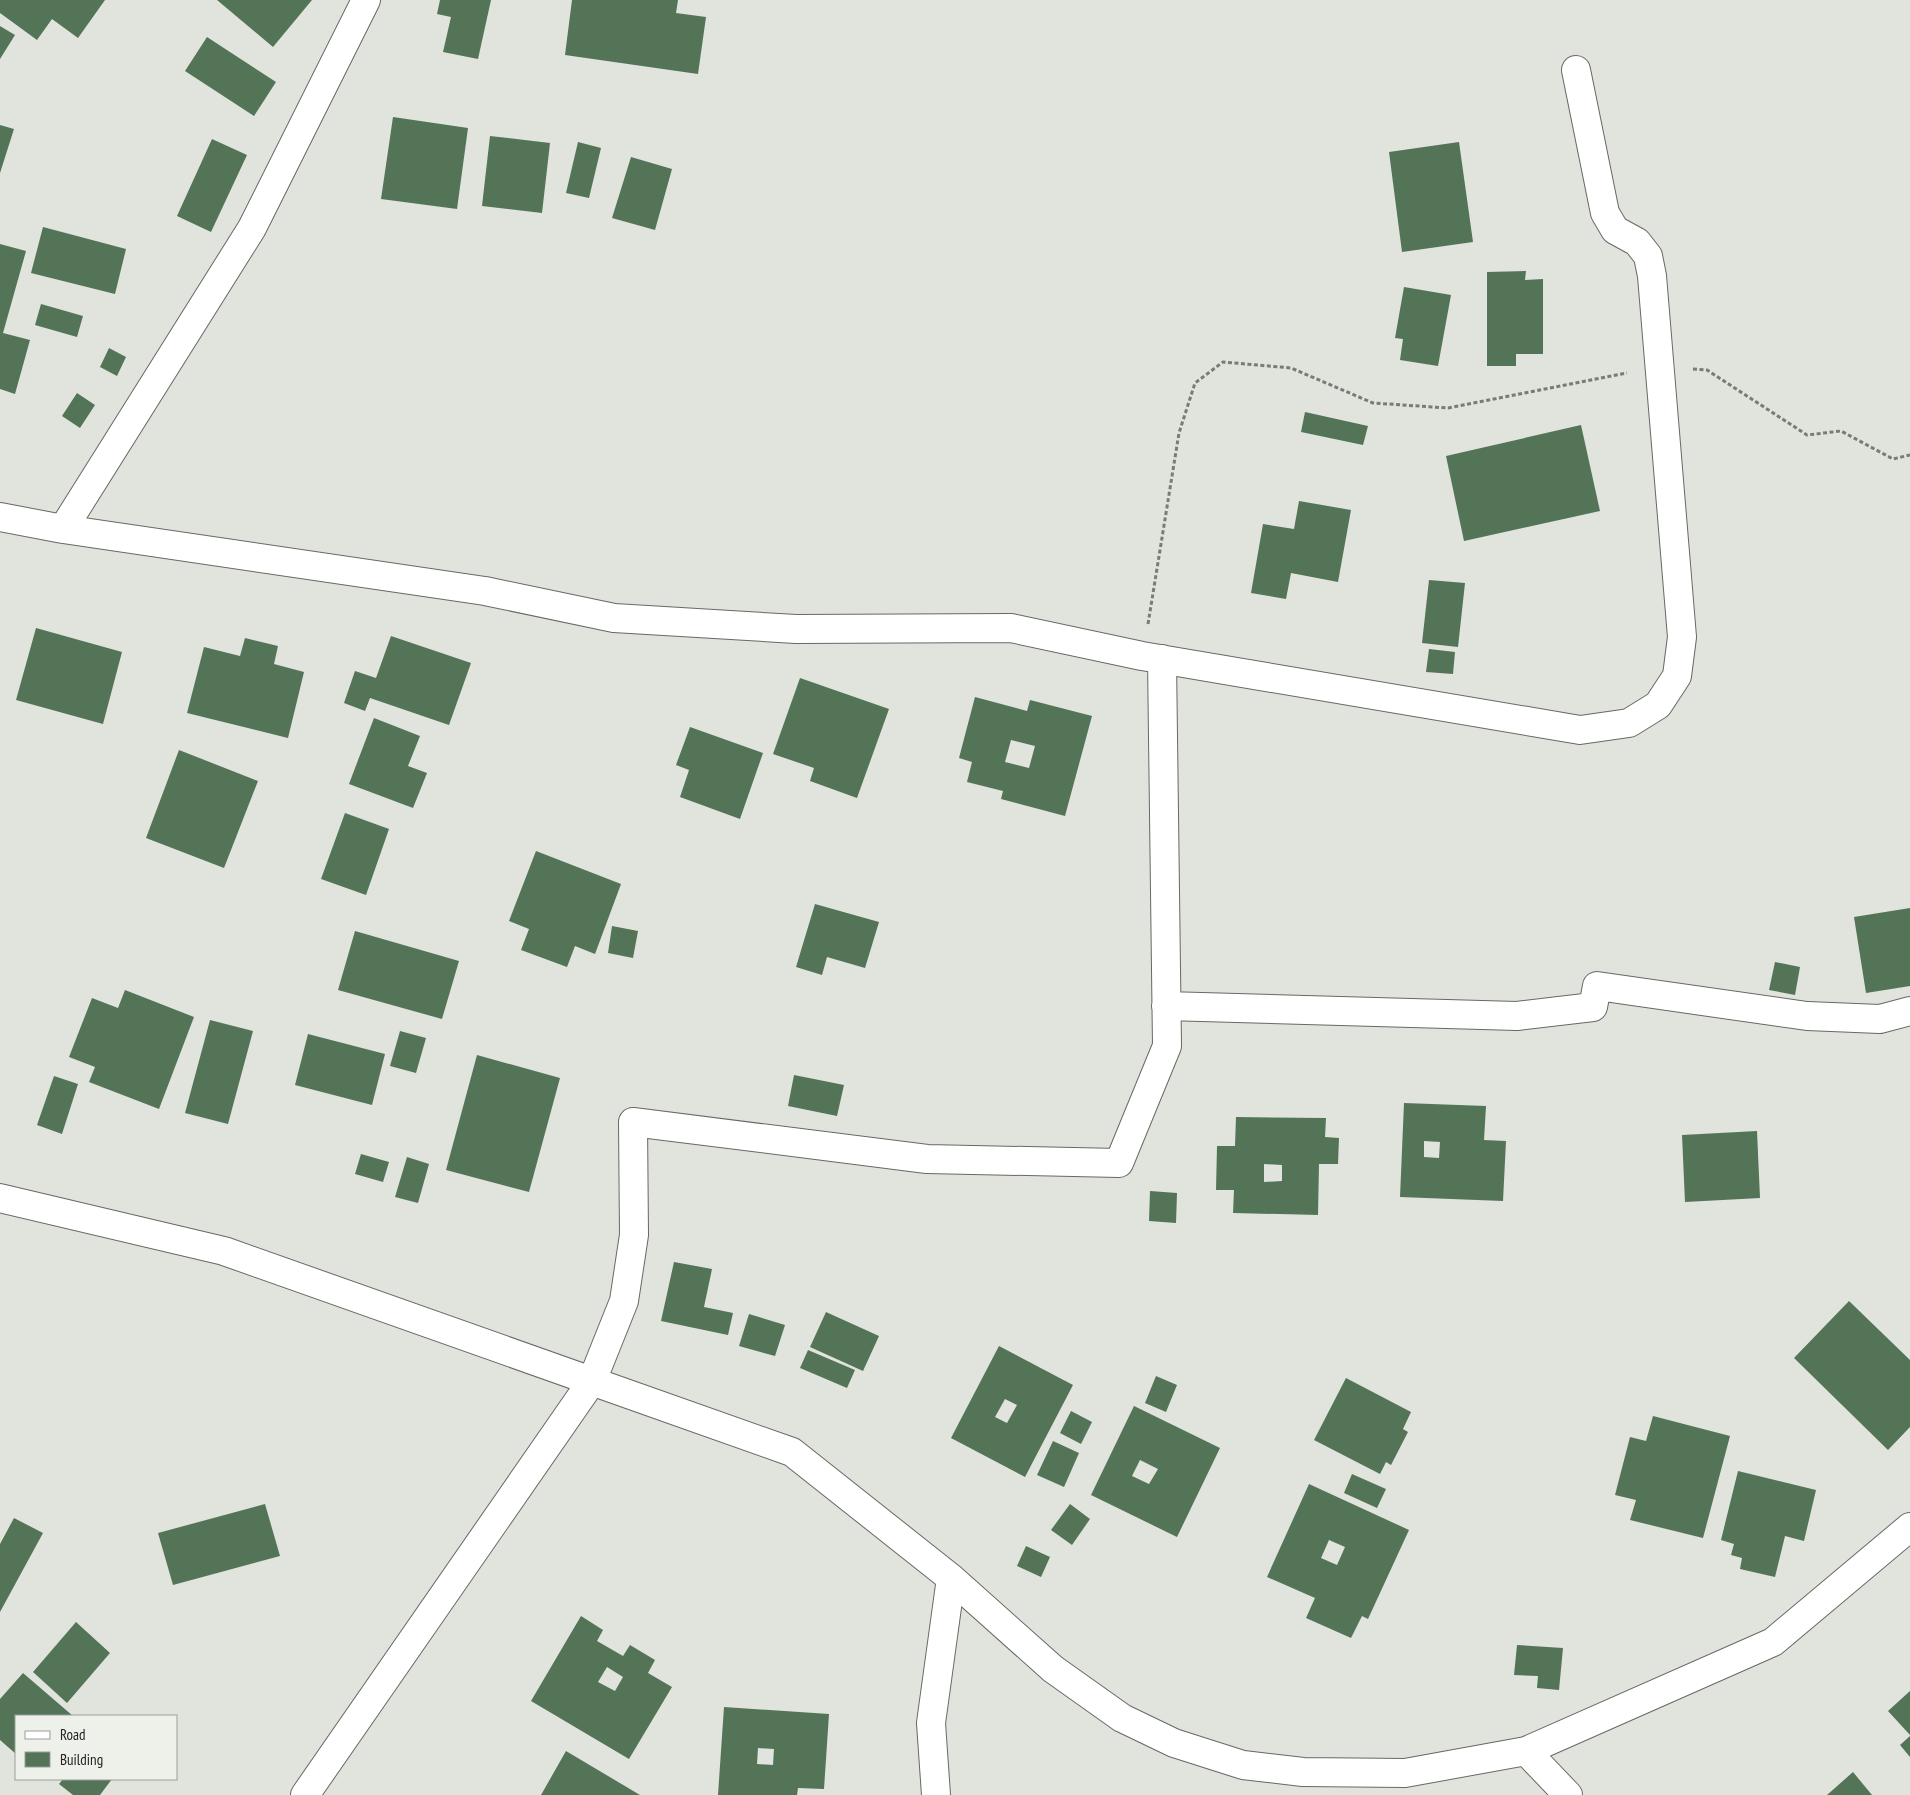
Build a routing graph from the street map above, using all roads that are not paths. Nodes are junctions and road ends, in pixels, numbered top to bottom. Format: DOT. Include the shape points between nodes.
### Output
graph roads {
  1 [pos="366,0"];
  2 [pos="1576,70"];
  3 [pos="0,517"];
  4 [pos="63,529"];
  5 [pos="1152,657"];
  6 [pos="1166,1006"];
  7 [pos="1910,1011"];
  8 [pos="0,1198"];
  9 [pos="592,1381"];
  10 [pos="1910,1527"];
  11 [pos="951,1578"];
  12 [pos="1526,1751"];
  13 [pos="306,1795"];
  14 [pos="936,1795"];
  15 [pos="1568,1795"];
  1 -- 4 [label="street" via="252,228"];
  2 -- 5 [label="street" via="1604,213 1616,230 1637,242 1648,256 1652,276 1682,637 1677,676 1658,705 1629,723 1580,730"];
  3 -- 4 [label="street"];
  4 -- 5 [label="street" via="485,591 614,618 796,629 1011,628"];
  5 -- 6 [label="street"];
  6 -- 7 [label="street" via="1517,1016 1594,1008 1597,986 1807,1016 1880,1019"];
  6 -- 9 [label="street" via="1167,1046 1118,1163 927,1159 633,1122 634,1235 624,1301"];
  8 -- 9 [label="street" via="224,1251"];
  9 -- 11 [label="street" via="792,1452"];
  9 -- 13 [label="street"];
  10 -- 12 [label="street" via="1773,1642"];
  11 -- 12 [label="street" via="1053,1670 1122,1718 1174,1743 1243,1765 1303,1772 1405,1773"];
  11 -- 14 [label="street" via="931,1723"];
  12 -- 15 [label="street"];
}
